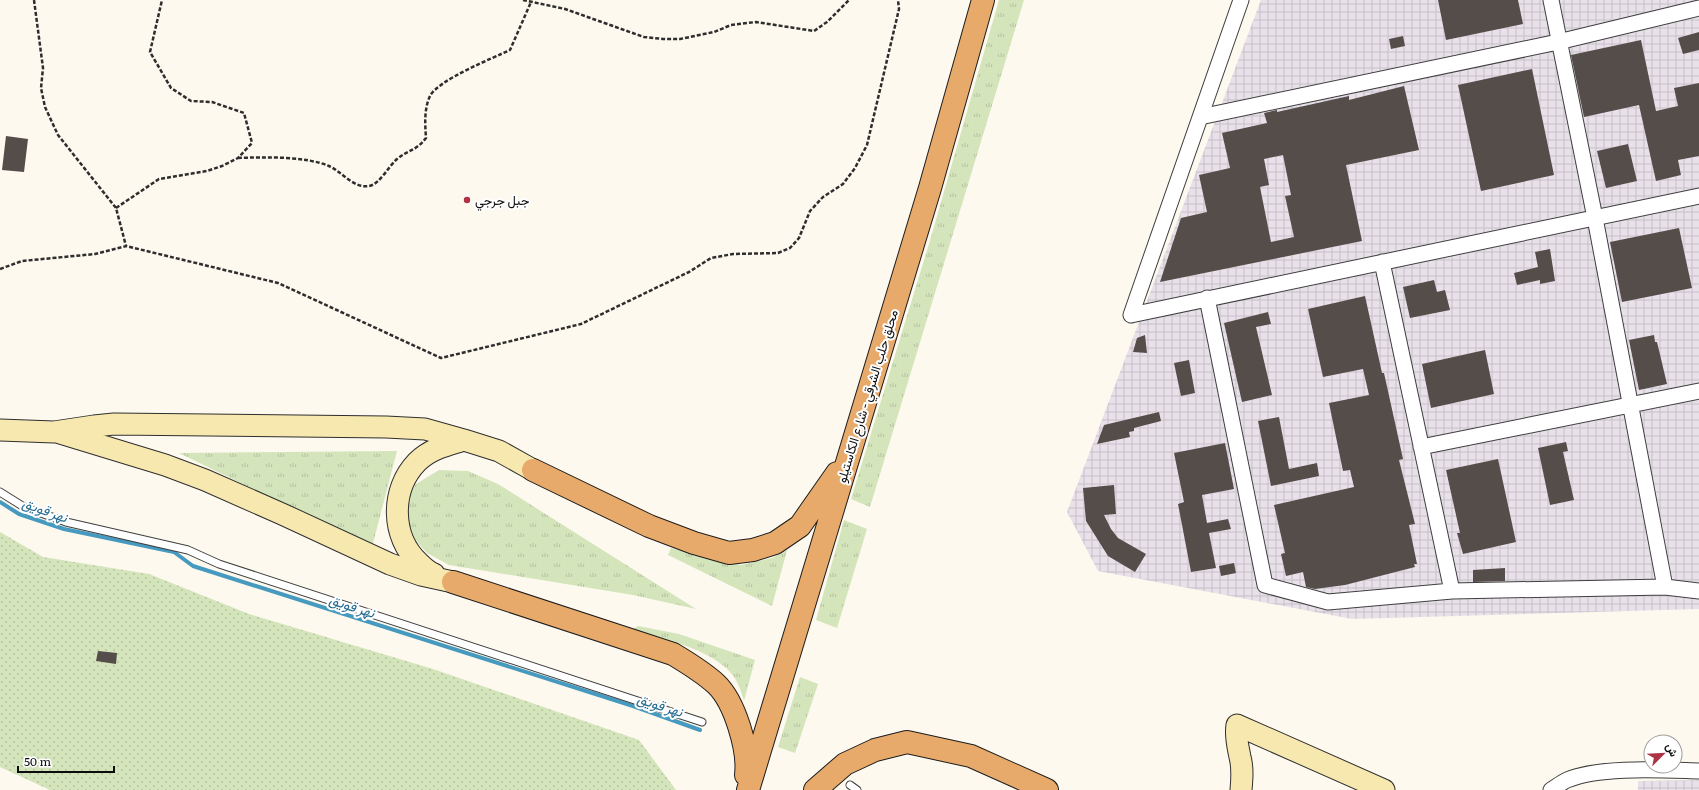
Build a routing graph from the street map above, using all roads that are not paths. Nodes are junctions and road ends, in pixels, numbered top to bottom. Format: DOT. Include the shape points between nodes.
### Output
graph roads {
  1 [pos="983,0"];
  2 [pos="1241,0"];
  3 [pos="1551,0"];
  4 [pos="1699,8"];
  5 [pos="1558,42"];
  6 [pos="1200,117"];
  7 [pos="1699,196"];
  8 [pos="1595,218"];
  9 [pos="1382,262"];
  10 [pos="1207,298"];
  11 [pos="1699,391"];
  12 [pos="1630,405"];
  13 [pos="0,430"];
  14 [pos="54,432"];
  15 [pos="464,440"];
  16 [pos="1421,446"];
  17 [pos="849,455"];
  18 [pos="533,470"];
  19 [pos="0,492"];
  20 [pos="453,582"];
  21 [pos="1665,587"];
  22 [pos="1452,591"];
  23 [pos="1699,591"];
  24 [pos="702,722"];
  25 [pos="1699,771"];
  26 [pos="850,785"];
  27 [pos="746,790"];
  28 [pos="815,790"];
  29 [pos="857,790"];
  30 [pos="1047,790"];
  31 [pos="1241,790"];
  32 [pos="1384,790"];
  33 [pos="1551,790"];
  1 -- 17 [label="highway, محلق حلب الشرقي - شارع الكاستيلو" via="930,188"];
  2 -- 6 [label="street"];
  3 -- 5 [label="street"];
  4 -- 5 [label="street"];
  5 -- 6 [label="street"];
  5 -- 8 [label="street"];
  6 -- 10 [label="street" via="1132,314"];
  7 -- 8 [label="street"];
  8 -- 9 [label="street"];
  8 -- 12 [label="street"];
  9 -- 10 [label="street"];
  9 -- 16 [label="street"];
  10 -- 22 [label="street" via="1265,585 1328,602"];
  11 -- 12 [label="street"];
  12 -- 16 [label="street"];
  12 -- 21 [label="street"];
  13 -- 14 [label="main road"];
  14 -- 15 [label="main road" via="114,424 386,427 425,429"];
  14 -- 20 [label="main road" via="165,465 205,480 390,564 421,575"];
  15 -- 18 [label="main road" via="499,452"];
  15 -- 20 [label="main road" via="438,447 417,462 403,482 396,507 399,532 410,555 429,572"];
  16 -- 22 [label="street"];
  17 -- 18 [label="highway" via="800,526 775,543 753,550 729,553 649,526"];
  17 -- 27 [label="highway, محلق حلب الشرقي - شارع الكاستيلو"];
  19 -- 24 [label="lane" via="24,507 66,522 188,550 219,564"];
  20 -- 27 [label="highway" via="673,654 698,669 717,685 729,703 745,746"];
  21 -- 22 [label="street"];
  21 -- 23 [label="street"];
  25 -- 33 [label="street" via="1598,773 1567,780"];
  26 -- 29 [label="lane"];
  28 -- 30 [label="highway" via="845,764 875,750 907,742 971,756"];
  31 -- 32 [label="main road" via="1243,778 1235,735 1237,725"];
}
